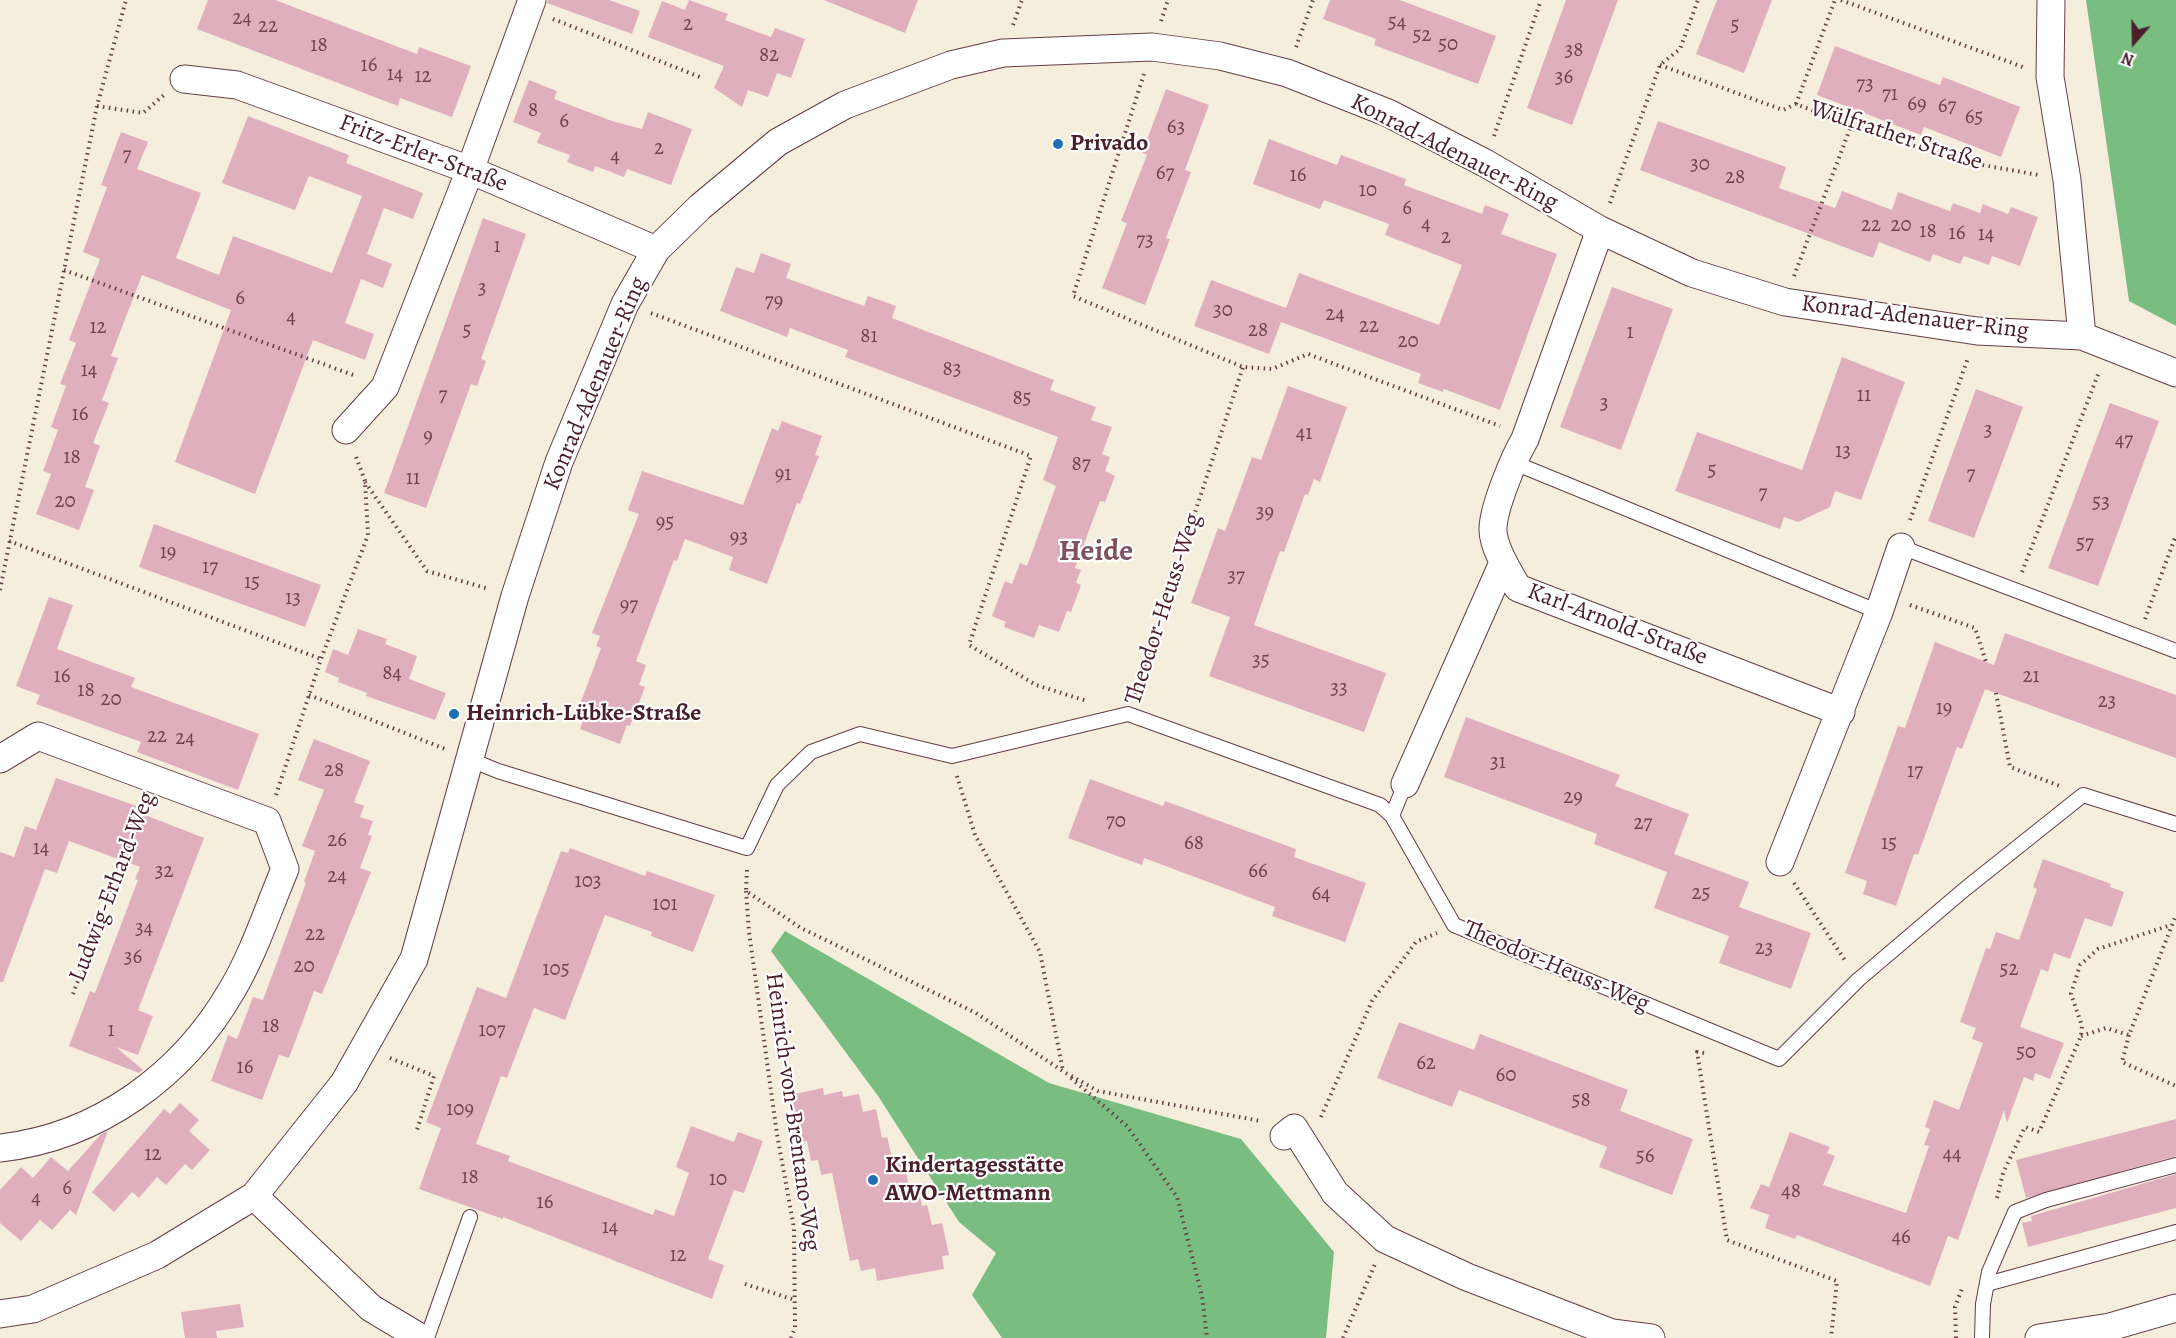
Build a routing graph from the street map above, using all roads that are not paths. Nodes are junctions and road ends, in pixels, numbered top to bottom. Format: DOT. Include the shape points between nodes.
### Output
graph roads {
  1 [pos="2051,0"];
  2 [pos="530,4"];
  3 [pos="184,79"];
  4 [pos="470,170"];
  5 [pos="1600,230"];
  6 [pos="656,250"];
  7 [pos="2082,336"];
  8 [pos="2176,373"];
  9 [pos="346,430"];
  10 [pos="1512,462"];
  11 [pos="1900,546"];
  12 [pos="1503,563"];
  13 [pos="1882,603"];
  14 [pos="2176,651"];
  15 [pos="1841,712"];
  16 [pos="0,759"];
  17 [pos="471,760"];
  18 [pos="1405,784"];
  19 [pos="1392,816"];
  20 [pos="2176,824"];
  21 [pos="1780,862"];
  22 [pos="1289,1132"];
  23 [pos="0,1148"];
  24 [pos="2176,1165"];
  25 [pos="254,1196"];
  26 [pos="470,1217"];
  27 [pos="2176,1232"];
  28 [pos="1987,1284"];
  29 [pos="2176,1308"];
  30 [pos="0,1314"];
  31 [pos="421,1338"];
  32 [pos="427,1338"];
  33 [pos="1651,1338"];
  34 [pos="1982,1338"];
  35 [pos="2039,1338"];
  1 -- 7 [label="street" via="2050,76 2067,180"];
  2 -- 4 [label="street"];
  3 -- 4 [label="street, Fritz-Erler-Straße" via="237,85"];
  4 -- 6 [label="street, Fritz-Erler-Straße"];
  4 -- 9 [label="street" via="385,387"];
  5 -- 6 [label="street, Konrad-Adenauer-Ring" via="1485,163 1388,113 1287,73 1220,56 1152,47 1098,47 1003,53 951,65 845,105 778,142 700,207"];
  5 -- 7 [label="street, Konrad-Adenauer-Ring" via="1692,273 1785,302 1977,331"];
  5 -- 10 [label="street, Karl-Arnold-Straße" via="1525,439"];
  6 -- 17 [label="street, Konrad-Adenauer-Ring" via="625,304 559,462 515,596"];
  7 -- 8 [label="street"];
  10 -- 12 [label="street, Karl-Arnold-Straße" via="1492,528"];
  10 -- 13 [label="lane"];
  11 -- 13 [label="street"];
  11 -- 14 [label="lane"];
  12 -- 15 [label="street, Karl-Arnold-Straße" via="1518,588"];
  12 -- 18 [label="street"];
  13 -- 15 [label="street"];
  15 -- 21 [label="street"];
  16 -- 23 [label="street, Ludwig-Erhard-Weg" via="38,736 267,821 285,869 233,989 198,1042 152,1086 85,1127"];
  17 -- 19 [label="lane, Theodor-Heuss-Weg" via="747,848 777,785 811,752 860,734 952,756 1128,714 1380,805"];
  17 -- 25 [label="street, Konrad-Adenauer-Ring" via="414,959 344,1083"];
  18 -- 19 [label="lane"];
  19 -- 20 [label="lane, Theodor-Heuss-Weg" via="1454,925 1779,1059 1858,980 2083,795"];
  22 -- 33 [label="street" via="1335,1193 1385,1239 1467,1277 1612,1333"];
  24 -- 28 [label="lane" via="2015,1212"];
  25 -- 30 [label="street, Konrad-Adenauer-Ring" via="156,1255 33,1309"];
  25 -- 31 [label="street" via="370,1308"];
  26 -- 32 [label="lane"];
  27 -- 28 [label="lane"];
  28 -- 34 [label="lane"];
  29 -- 35 [label="street" via="2110,1327"];
}
